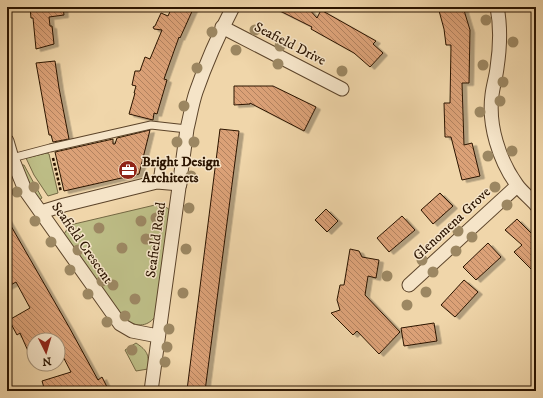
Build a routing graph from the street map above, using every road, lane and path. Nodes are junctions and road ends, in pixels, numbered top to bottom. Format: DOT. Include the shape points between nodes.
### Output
graph roads {
  1 [pos="233,7"];
  2 [pos="497,7"];
  3 [pos="222,28"];
  4 [pos="342,89"];
  5 [pos="187,129"];
  6 [pos="7,141"];
  7 [pos="50,148"];
  8 [pos="12,158"];
  9 [pos="159,168"];
  10 [pos="157,182"];
  11 [pos="180,184"];
  12 [pos="517,186"];
  13 [pos="536,204"];
  14 [pos="64,205"];
  15 [pos="40,212"];
  16 [pos="409,285"];
  17 [pos="158,336"];
  18 [pos="151,391"];
  1 -- 3 [label="street, Seafield Road"];
  2 -- 12 [label="street" via="499,44 491,120 506,165"];
  3 -- 4 [label="street, Seafield Drive"];
  3 -- 5 [label="street, Seafield Road" via="196,93"];
  5 -- 7 [label="lane" via="164,129 151,125"];
  5 -- 11 [label="street, Seafield Road"];
  6 -- 8 [label="street, Seafield Crescent"];
  7 -- 8 [label="lane"];
  7 -- 14 [label="path"];
  8 -- 15 [label="street, Seafield Crescent" via="25,190"];
  9 -- 10 [label="lane"];
  10 -- 11 [label="street"];
  10 -- 14 [label="street"];
  11 -- 17 [label="street, Seafield Road"];
  12 -- 13 [label="street"];
  12 -- 16 [label="street, Glenomena Grove"];
  14 -- 15 [label="street"];
  15 -- 17 [label="street, Seafield Crescent" via="120,324 132,331"];
  17 -- 18 [label="street, Seafield Road"];
}
